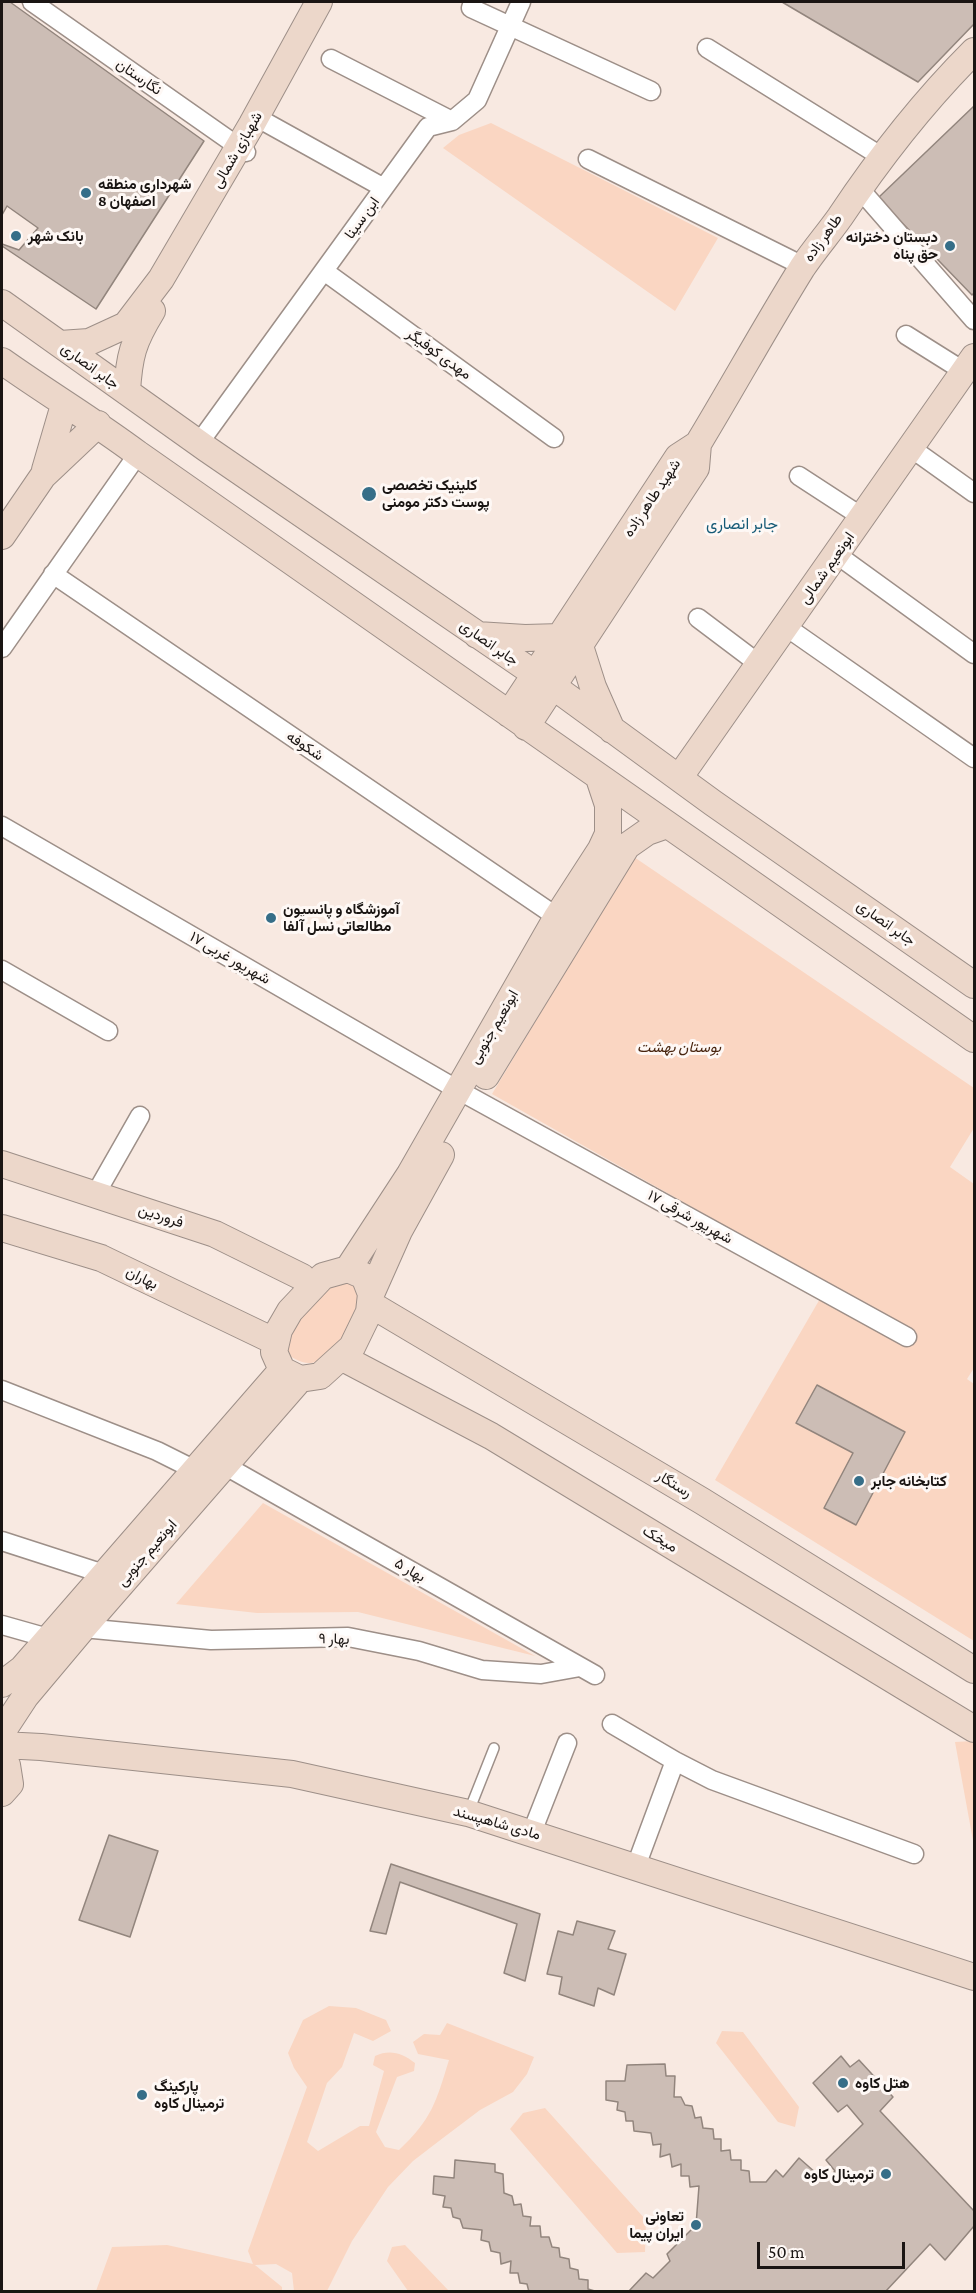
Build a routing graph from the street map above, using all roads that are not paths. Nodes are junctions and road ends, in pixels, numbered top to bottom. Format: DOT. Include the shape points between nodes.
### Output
graph roads {
  1 [pos="32,2"];
  2 [pos="319,2"];
  3 [pos="334,2"];
  4 [pos="521,2"];
  5 [pos="467,4"];
  6 [pos="510,28"];
  7 [pos="707,48"];
  8 [pos="975,51"];
  9 [pos="331,59"];
  10 [pos="651,92"];
  11 [pos="260,119"];
  12 [pos="452,122"];
  13 [pos="242,149"];
  14 [pos="882,157"];
  15 [pos="588,159"];
  16 [pos="858,187"];
  17 [pos="384,188"];
  18 [pos="803,266"];
  19 [pos="324,271"];
  20 [pos="2,303"];
  21 [pos="975,320"];
  22 [pos="906,335"];
  23 [pos="60,344"];
  24 [pos="2,361"];
  25 [pos="970,364"];
  26 [pos="127,392"];
  27 [pos="64,405"];
  28 [pos="98,424"];
  29 [pos="554,438"];
  30 [pos="199,443"];
  31 [pos="698,444"];
  32 [pos="911,448"];
  33 [pos="138,454"];
  34 [pos="43,476"];
  35 [pos="799,476"];
  36 [pos="975,493"];
  37 [pos="862,517"];
  38 [pos="2,536"];
  39 [pos="836,554"];
  40 [pos="53,574"];
  41 [pos="698,618"];
  42 [pos="786,626"];
  43 [pos="477,635"];
  44 [pos="570,641"];
  45 [pos="2,648"];
  46 [pos="975,654"];
  47 [pos="759,664"];
  48 [pos="544,681"];
  49 [pos="518,721"];
  50 [pos="612,730"];
  51 [pos="975,758"];
  52 [pos="599,778"];
  53 [pos="679,778"];
  54 [pos="667,825"];
  55 [pos="2,826"];
  56 [pos="557,917"];
  57 [pos="2,970"];
  58 [pos="975,986"];
  59 [pos="108,1030"];
  60 [pos="975,1039"];
  61 [pos="466,1094"];
  62 [pos="140,1116"];
  63 [pos="2,1164"];
  64 [pos="95,1195"];
  65 [pos="2,1228"];
  66 [pos="348,1269"];
  67 [pos="312,1287"];
  68 [pos="371,1299"];
  69 [pos="907,1337"];
  70 [pos="276,1342"];
  71 [pos="341,1357"];
  72 [pos="291,1375"];
  73 [pos="2,1390"];
  74 [pos="224,1465"];
  75 [pos="195,1470"];
  76 [pos="2,1541"];
  77 [pos="104,1574"];
  78 [pos="2,1625"];
  79 [pos="83,1628"];
  80 [pos="48,1638"];
  81 [pos="975,1670"];
  82 [pos="588,1671"];
  83 [pos="2,1684"];
  84 [pos="612,1724"];
  85 [pos="975,1730"];
  86 [pos="2,1732"];
  87 [pos="567,1743"];
  88 [pos="2,1745"];
  89 [pos="494,1748"];
  90 [pos="2,1756"];
  91 [pos="675,1761"];
  92 [pos="2,1793"];
  93 [pos="468,1813"];
  94 [pos="532,1832"];
  95 [pos="914,1854"];
  96 [pos="636,1866"];
  97 [pos="975,1977"];
  1 -- 13 [label="street, نگارستان"];
  2 -- 11 [label="main road, شهبازی شمالی"];
  3 -- 11 [label="main road, شهبازی شمالی"];
  4 -- 6 [label="street, ابن سینا"];
  5 -- 6 [label="street"];
  6 -- 10 [label="street"];
  6 -- 12 [label="street, ابن سینا" via="477,100"];
  7 -- 14 [label="street"];
  8 -- 14 [label="main road, طاهر زاده" via="936,90"];
  9 -- 12 [label="street"];
  11 -- 13 [label="main road, شهبازی شمالی"];
  11 -- 17 [label="street"];
  12 -- 17 [label="street, ابن سینا" via="429,127"];
  13 -- 23 [label="main road, شهبازی شمالی" via="161,279 126,325 89,342"];
  13 -- 26 [label="main road, شهبازی شمالی" via="138,333 128,363"];
  14 -- 16 [label="main road, طاهر زاده"];
  15 -- 18 [label="street"];
  16 -- 18 [label="main road, طاهر زاده"];
  16 -- 21 [label="street"];
  17 -- 19 [label="street, ابن سینا"];
  18 -- 31 [label="main road, طاهر زاده"];
  19 -- 29 [label="street, مهدی کوفیگر"];
  19 -- 30 [label="street, ابن سینا"];
  20 -- 23 [label="main road, جابر انصاری"];
  22 -- 25 [label="street"];
  23 -- 26 [label="main road, جابر انصاری"];
  24 -- 27 [label="main road"];
  25 -- 32 [label="main road, ابونعیم شمالی"];
  26 -- 30 [label="main road, جابر انصاری"];
  27 -- 28 [label="main road"];
  27 -- 34 [label="main road"];
  28 -- 33 [label="main road"];
  28 -- 34 [label="main road"];
  30 -- 43 [label="main road, جابر انصاری"];
  31 -- 44 [label="main road, شهید طاهر زاده" via="696,468"];
  32 -- 36 [label="street"];
  32 -- 37 [label="main road, ابونعیم شمالی"];
  33 -- 40 [label="street"];
  33 -- 49 [label="main road"];
  34 -- 38 [label="main road"];
  35 -- 37 [label="street"];
  37 -- 39 [label="main road, ابونعیم شمالی"];
  39 -- 42 [label="main road, ابونعیم شمالی"];
  39 -- 46 [label="street"];
  40 -- 45 [label="street"];
  40 -- 56 [label="street, شکوفه"];
  41 -- 47 [label="street"];
  42 -- 47 [label="main road, ابونعیم شمالی"];
  42 -- 51 [label="street"];
  43 -- 44 [label="main road"];
  43 -- 48 [label="main road, جابر انصاری"];
  44 -- 48 [label="main road, شهید طاهر زاده"];
  44 -- 50 [label="main road"];
  47 -- 53 [label="main road, ابونعیم شمالی"];
  48 -- 49 [label="main road, شهید طاهر زاده"];
  48 -- 50 [label="main road, جابر انصاری"];
  49 -- 52 [label="main road"];
  50 -- 53 [label="main road, جابر انصاری"];
  52 -- 54 [label="main road"];
  52 -- 56 [label="main road, ابونعیم جنوبی" via="608,805 608,834"];
  53 -- 58 [label="main road, جابر انصاری"];
  54 -- 60 [label="main road"];
  54 -- 61 [label="main road, ابونعیم جنوبی" via="647,832 627,846"];
  55 -- 61 [label="street, ۱۷ شهریور غربی"];
  56 -- 61 [label="main road, ابونعیم جنوبی"];
  57 -- 59 [label="street"];
  61 -- 66 [label="main road, ابونعیم جنوبی"];
  61 -- 68 [label="main road, ابونعیم جنوبی" via="399,1231"];
  61 -- 69 [label="street, ۱۷ شهریور شرقی"];
  62 -- 64 [label="street"];
  63 -- 64 [label="main road, فروردین"];
  64 -- 67 [label="main road, فروردین" via="215,1234 302,1277"];
  65 -- 70 [label="main road, بهاران" via="101,1258"];
  66 -- 67 [label="main road" via="323,1276"];
  66 -- 68 [label="main road" via="364,1276"];
  67 -- 70 [label="main road" via="290,1311"];
  68 -- 71 [label="main road" via="352,1347"];
  68 -- 81 [label="main road, رستگار"];
  70 -- 72 [label="main road" via="274,1352"];
  71 -- 72 [label="main road" via="320,1376"];
  71 -- 85 [label="main road, میخک" via="491,1436"];
  72 -- 74 [label="main road, ابونعیم جنوبی"];
  72 -- 75 [label="main road, ابونعیم جنوبی"];
  73 -- 75 [label="street" via="157,1451"];
  74 -- 79 [label="main road, ابونعیم جنوبی"];
  74 -- 82 [label="street, بهار ۵"];
  75 -- 77 [label="main road, ابونعیم جنوبی"];
  76 -- 77 [label="street"];
  77 -- 80 [label="main road, ابونعیم جنوبی"];
  78 -- 80 [label="street"];
  79 -- 82 [label="street, بهار ۹" via="211,1640 348,1637 419,1651 482,1670 541,1674"];
  79 -- 86 [label="main road, ابونعیم جنوبی"];
  80 -- 83 [label="main road, ابونعیم جنوبی" via="22,1669"];
  84 -- 91 [label="street"];
  87 -- 94 [label="street"];
  88 -- 93 [label="main road, مادی شاهپسند" via="292,1774"];
  89 -- 93 [label="lane"];
  90 -- 92 [label="main road" via="10,1784"];
  91 -- 95 [label="street" via="712,1780"];
  91 -- 96 [label="street"];
  93 -- 94 [label="main road, مادی شاهپسند"];
  94 -- 96 [label="main road, مادی شاهپسند"];
  96 -- 97 [label="main road, مادی شاهپسند"];
}
